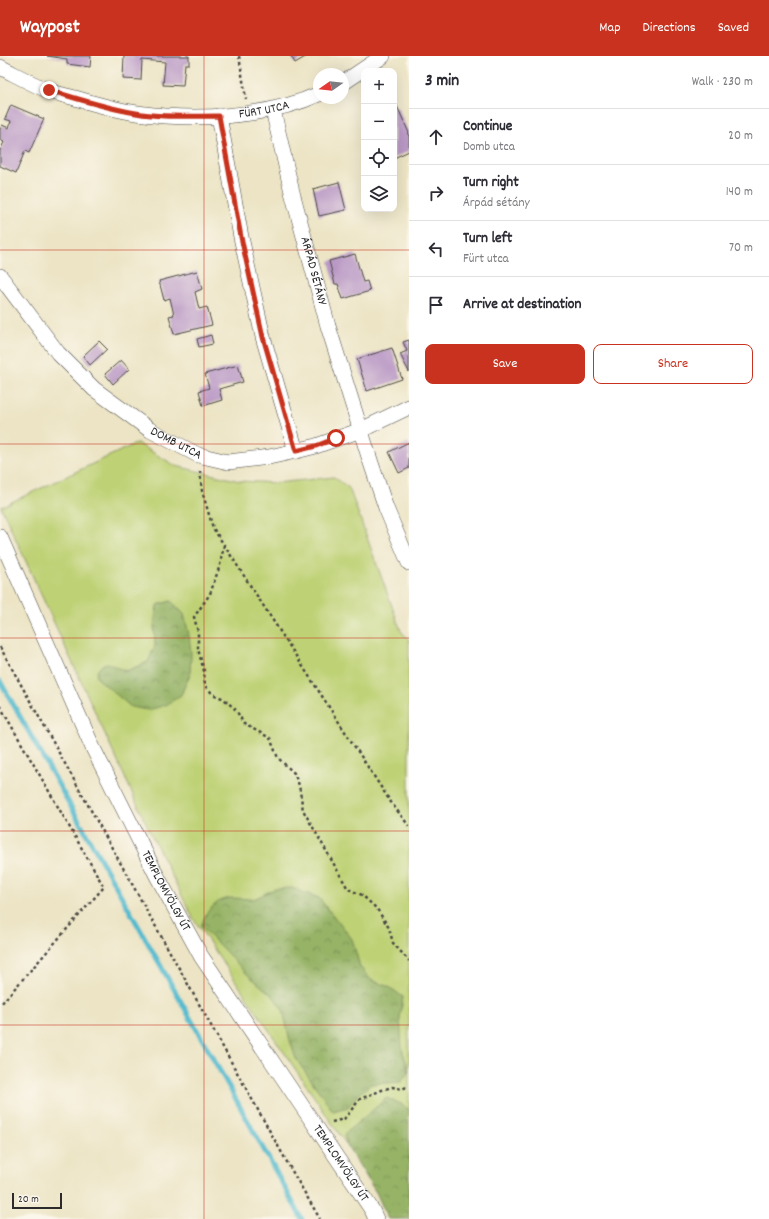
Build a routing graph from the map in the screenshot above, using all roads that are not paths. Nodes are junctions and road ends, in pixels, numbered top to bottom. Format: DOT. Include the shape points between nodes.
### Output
graph roads {
  1 [pos="383,56"];
  2 [pos="0,67"];
  3 [pos="349,79"];
  4 [pos="313,97"];
  5 [pos="273,110"];
  6 [pos="219,116"];
  7 [pos="0,276"];
  8 [pos="409,407"];
  9 [pos="361,430"];
  10 [pos="296,451"];
  11 [pos="0,537"];
  12 [pos="409,563"];
  13 [pos="376,1219"];
  1 -- 3 [label="street"];
  2 -- 6 [label="street, FÜRT UTCA" via="49,90 96,104 137,113"];
  4 -- 5 [label="street, FÜRT UTCA"];
  5 -- 6 [label="street, FÜRT UTCA"];
  5 -- 9 [label="street, ÁRPÁD SÉTÁNY" via="328,326"];
  6 -- 10 [label="street" via="241,237 263,337"];
  7 -- 10 [label="street, DOMB UTCA" via="58,353 94,389 150,430 198,455 228,462"];
  8 -- 9 [label="street, DOMB UTCA"];
  9 -- 10 [label="street, DOMB UTCA"];
  9 -- 12 [label="street, ÁRPÁD SÉTÁNY" via="386,508"];
  11 -- 13 [label="street, TEMPLOMVÖLGY ÚT" via="93,748 157,876 201,956"];
}
